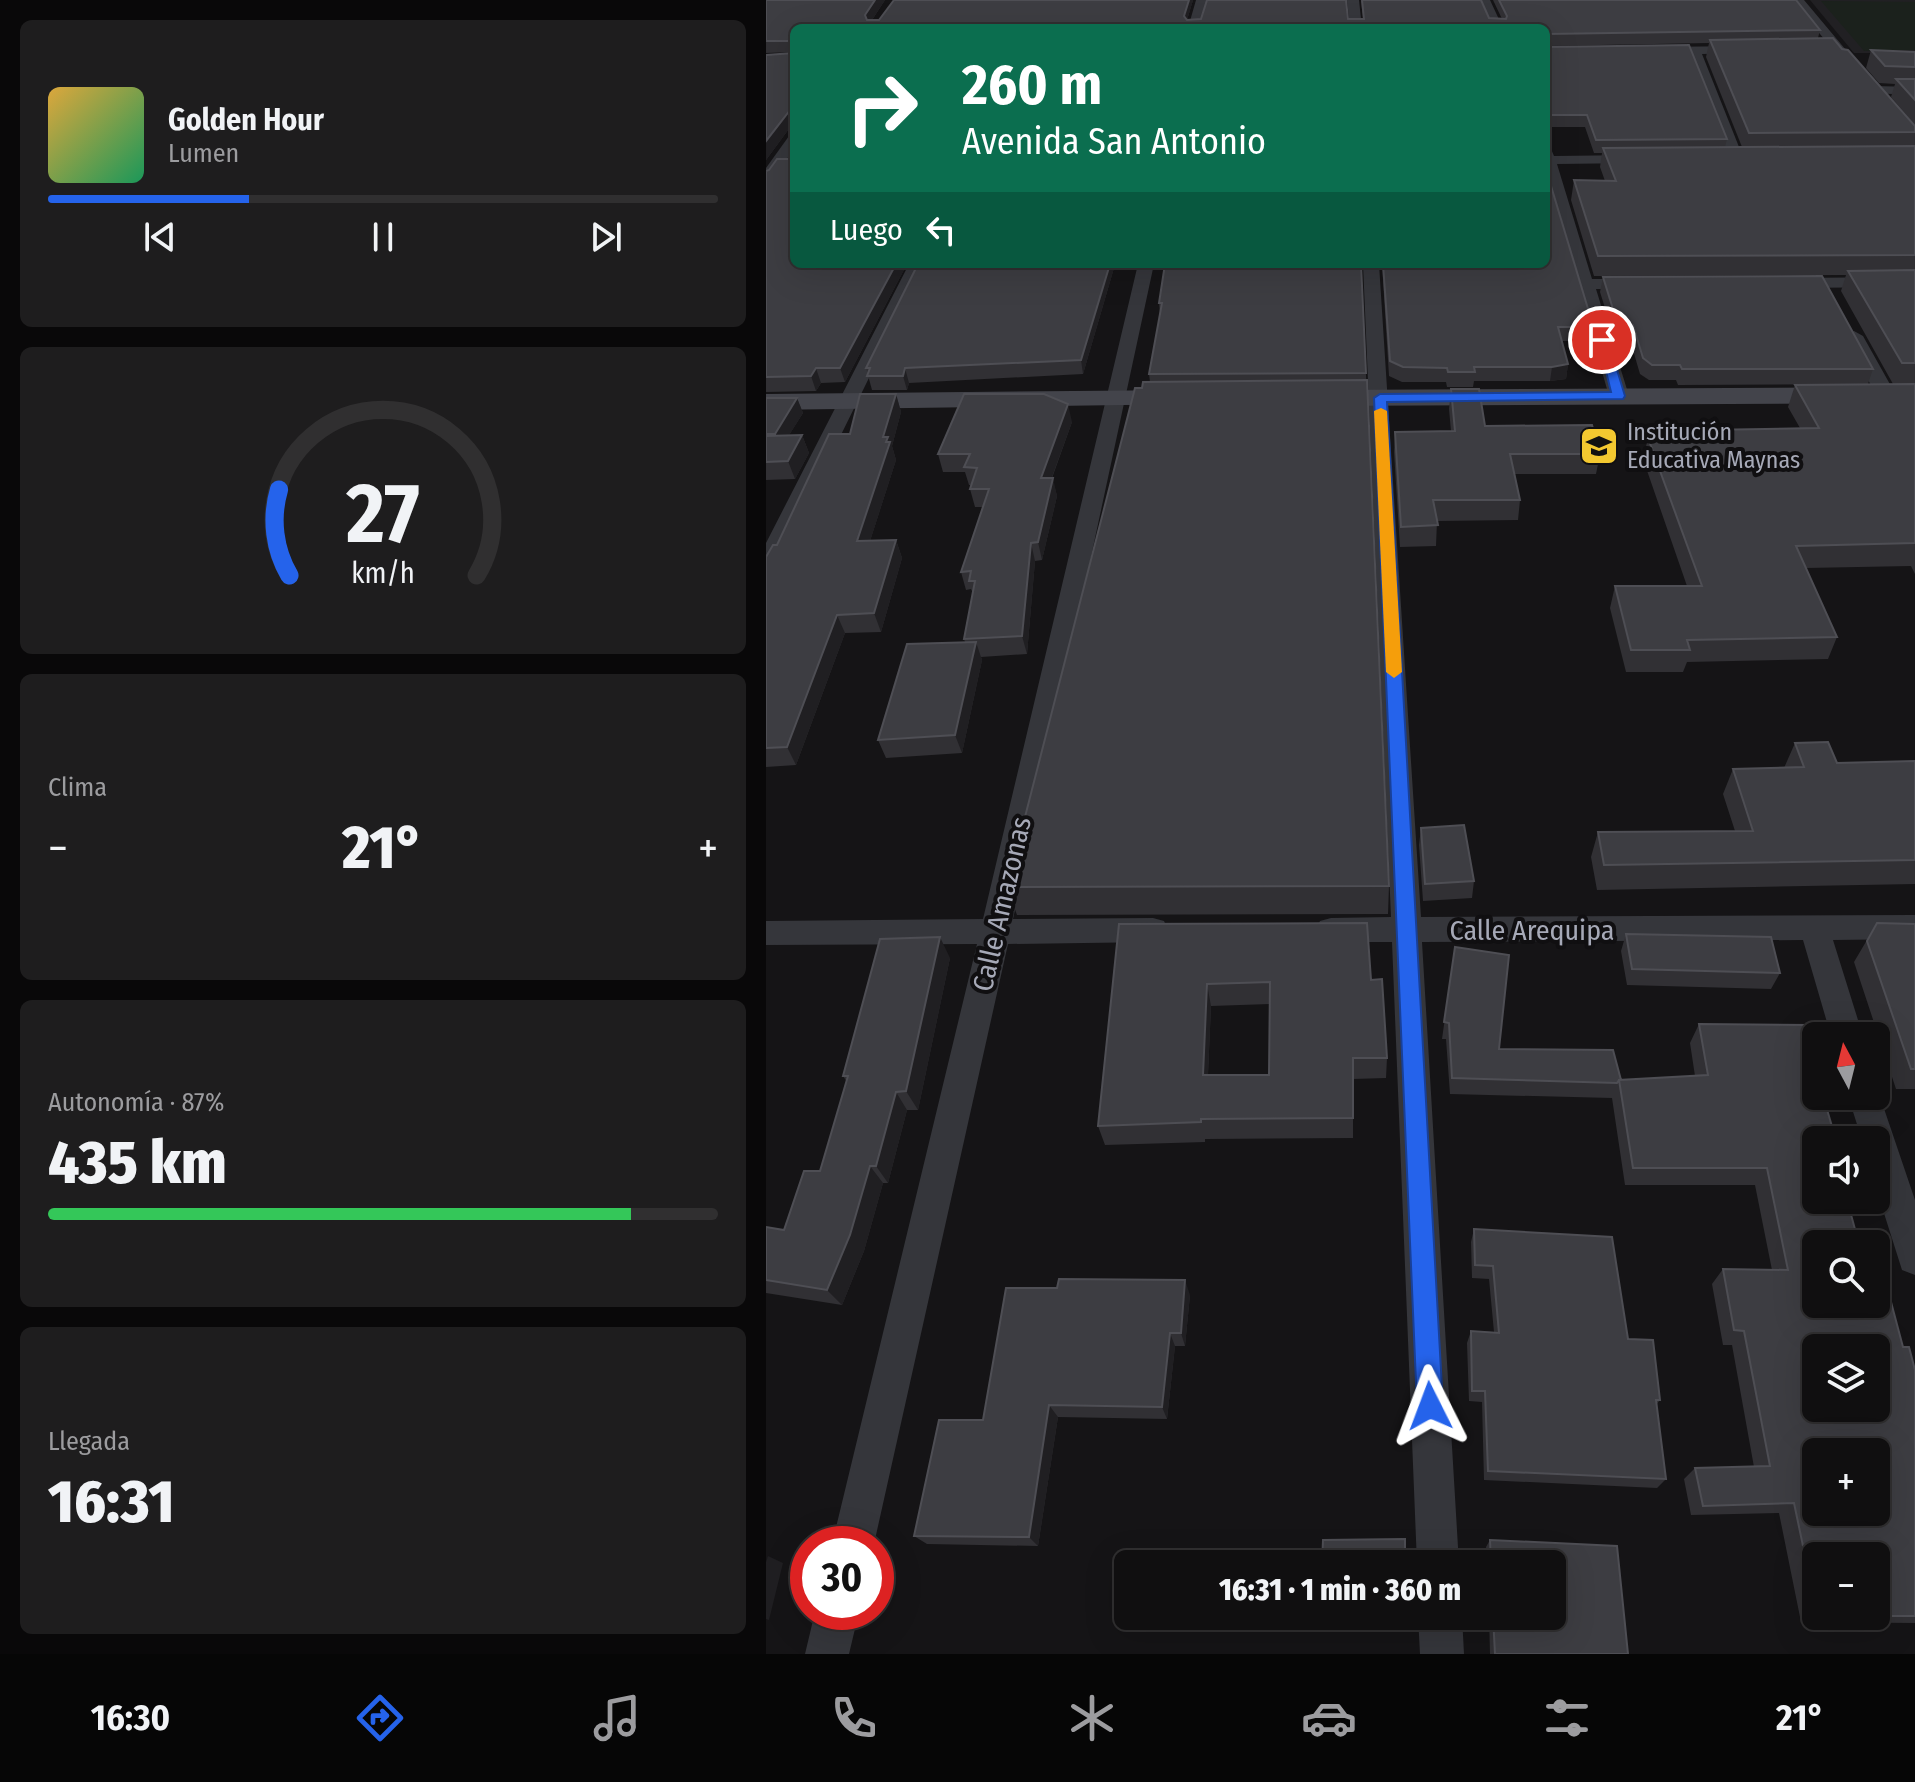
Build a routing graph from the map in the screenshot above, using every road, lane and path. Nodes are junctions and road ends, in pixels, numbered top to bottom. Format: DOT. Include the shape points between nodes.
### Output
graph roads {
  1 [pos="1202,0"];
  2 [pos="1353,0"];
  3 [pos="1484,0"];
  4 [pos="1798,0"];
  5 [pos="1195,24"];
  6 [pos="1356,24"];
  7 [pos="1495,24"];
  8 [pos="1766,49"];
  9 [pos="1694,50"];
  10 [pos="1635,51"];
  11 [pos="1874,90"];
  12 [pos="1915,91"];
  13 [pos="1884,102"];
  14 [pos="790,144"];
  15 [pos="1550,157"];
  16 [pos="1735,157"];
  17 [pos="1658,158"];
  18 [pos="771,165"];
  19 [pos="1550,167"];
  20 [pos="766,178"];
  21 [pos="915,268"];
  22 [pos="1145,268"];
  23 [pos="1371,268"];
  24 [pos="1915,282"];
  25 [pos="1761,283"];
  26 [pos="1825,283"];
  27 [pos="1586,284"];
  28 [pos="1650,284"];
  29 [pos="1886,395"];
  30 [pos="1915,395"];
  31 [pos="1619,396"];
  32 [pos="1117,398"];
  33 [pos="1210,398"];
  34 [pos="1287,398"];
  35 [pos="1380,398"];
  36 [pos="847,401"];
  37 [pos="766,402"];
  38 [pos="766,565"];
  39 [pos="1915,927"];
  40 [pos="1814,928"];
  41 [pos="996,929"];
  42 [pos="1186,930"];
  43 [pos="1296,930"];
  44 [pos="1406,930"];
  45 [pos="766,933"];
  46 [pos="1843,1022"];
  47 [pos="1869,1110"];
  48 [pos="1915,1257"];
  49 [pos="857,1526"];
  50 [pos="1437,1550"];
  51 [pos="833,1630"];
  52 [pos="1441,1630"];
  53 [pos="827,1654"];
  54 [pos="1442,1654"];
  1 -- 5 [label="street"];
  2 -- 6 [label="street"];
  3 -- 7 [label="street"];
  4 -- 11 [label="street" via="1830,48"];
  8 -- 9 [label="street"];
  9 -- 10 [label="street"];
  9 -- 16 [label="street"];
  11 -- 12 [label="street"];
  11 -- 13 [label="street"];
  14 -- 18 [label="street"];
  15 -- 17 [label="street"];
  18 -- 20 [label="street"];
  19 -- 27 [label="street"];
  21 -- 36 [label="street"];
  22 -- 32 [label="street, Calle Amazonas"];
  23 -- 35 [label="street"];
  24 -- 26 [label="street"];
  25 -- 26 [label="street"];
  26 -- 29 [label="street"];
  27 -- 28 [label="street"];
  27 -- 31 [label="street"];
  29 -- 30 [label="main road"];
  29 -- 31 [label="main road"];
  31 -- 35 [label="main road"];
  32 -- 33 [label="main road"];
  32 -- 36 [label="main road"];
  32 -- 41 [label="street, Calle Amazonas"];
  34 -- 35 [label="main road"];
  35 -- 44 [label="street"];
  36 -- 37 [label="main road"];
  36 -- 38 [label="street"];
  39 -- 40 [label="street, Calle Arequipa"];
  40 -- 44 [label="street, Calle Arequipa"];
  40 -- 46 [label="street"];
  41 -- 42 [label="street"];
  41 -- 45 [label="street"];
  41 -- 49 [label="street, Calle Amazonas"];
  43 -- 44 [label="street, Calle Arequipa"];
  44 -- 50 [label="street"];
  47 -- 48 [label="street"];
  51 -- 53 [label="street"];
  52 -- 54 [label="street"];
}
